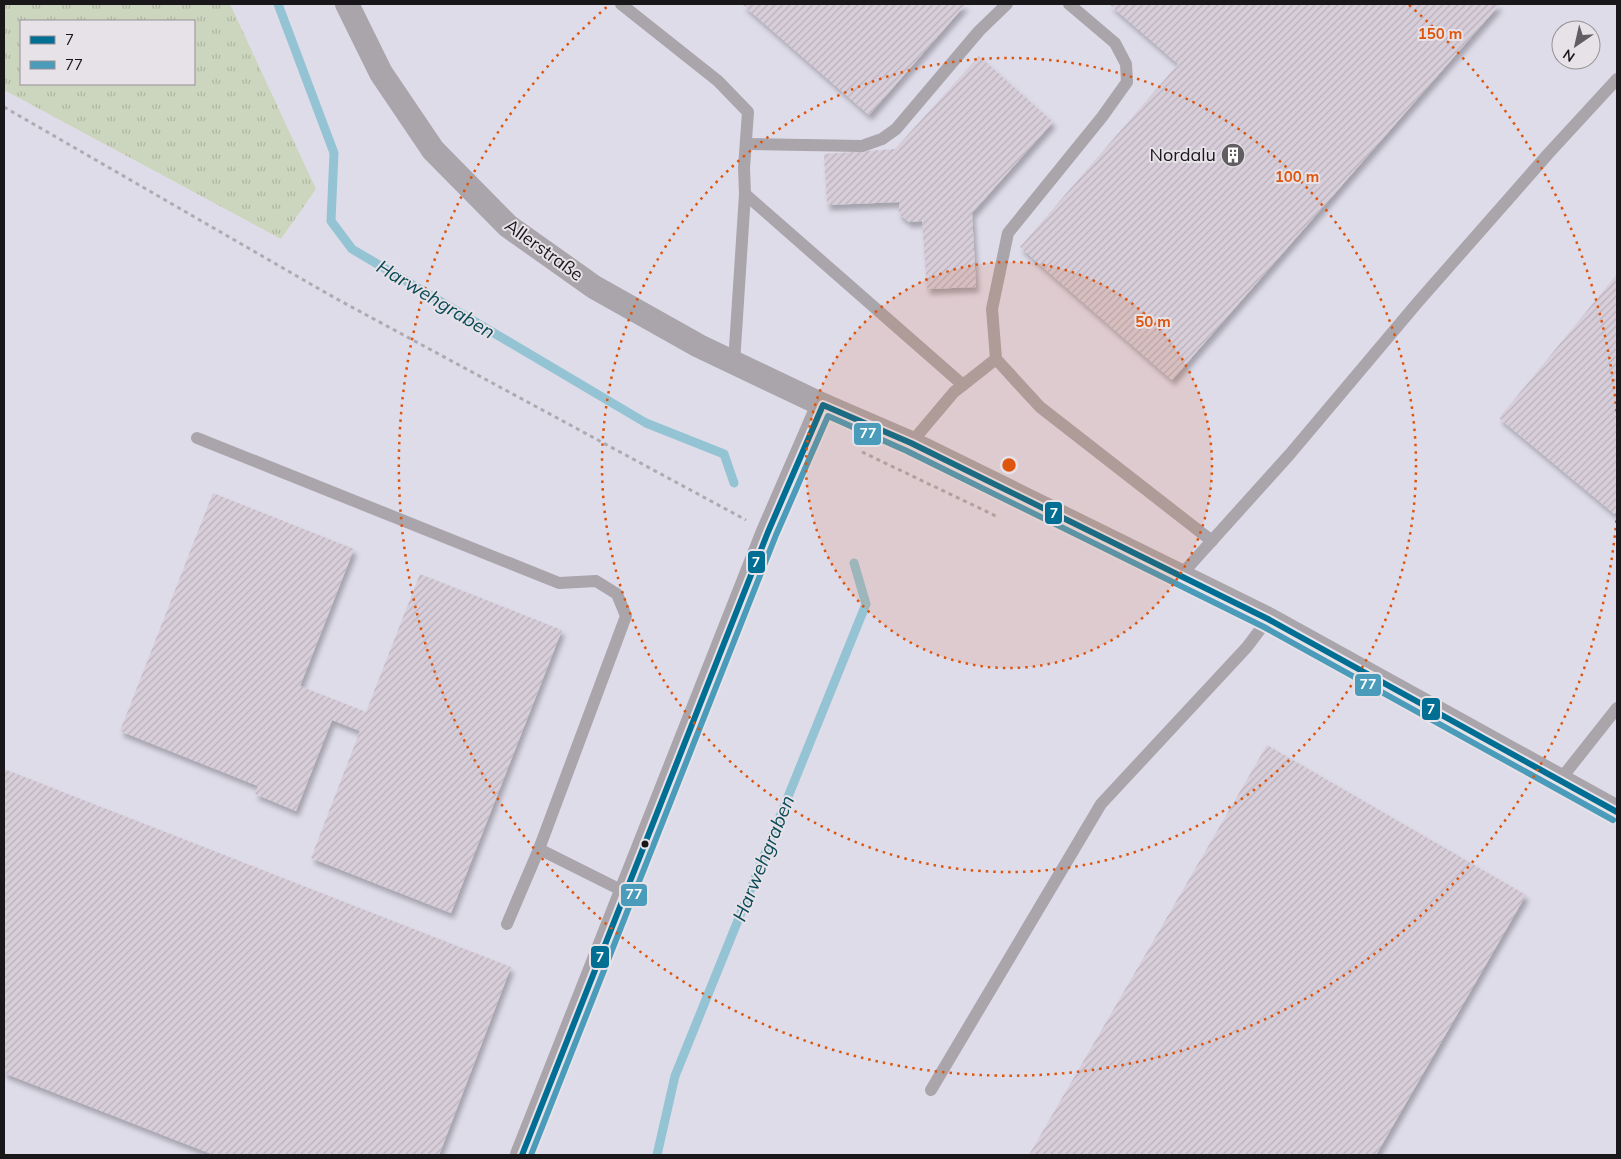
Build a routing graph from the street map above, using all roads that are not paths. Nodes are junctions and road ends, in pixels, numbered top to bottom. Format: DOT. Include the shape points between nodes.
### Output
graph roads {
  1 [pos="347,4"];
  2 [pos="621,4"];
  3 [pos="1007,4"];
  4 [pos="1069,4"];
  5 [pos="1617,79"];
  6 [pos="746,144"];
  7 [pos="745,194"];
  8 [pos="996,359"];
  9 [pos="734,363"];
  10 [pos="963,385"];
  11 [pos="822,405"];
  12 [pos="197,438"];
  13 [pos="911,443"];
  14 [pos="1212,541"];
  15 [pos="1181,575"];
  16 [pos="1268,618"];
  17 [pos="1617,708"];
  18 [pos="1560,780"];
  19 [pos="1617,812"];
  20 [pos="538,849"];
  21 [pos="625,892"];
  22 [pos="507,924"];
  23 [pos="931,1090"];
  24 [pos="522,1155"];
  1 -- 9 [label="street, Allerstraße" via="381,72 433,150 508,226 594,287"];
  2 -- 6 [label="lane" via="718,81 748,112"];
  3 -- 6 [label="lane" via="979,31 896,129 882,139 862,146"];
  4 -- 8 [label="lane" via="1115,42 1126,64 1127,82 1008,233 992,309"];
  5 -- 14 [label="lane" via="1424,295"];
  6 -- 7 [label="lane"];
  7 -- 9 [label="lane"];
  7 -- 10 [label="lane"];
  8 -- 10 [label="lane"];
  8 -- 14 [label="lane" via="1040,407"];
  9 -- 11 [label="street, Allerstraße"];
  10 -- 13 [label="lane"];
  11 -- 13 [label="street, Allerstraße"];
  11 -- 21 [label="street"];
  12 -- 20 [label="lane" via="559,583 596,582 617,594 626,616"];
  13 -- 15 [label="street, Allerstraße"];
  14 -- 15 [label="lane"];
  15 -- 16 [label="street, Allerstraße"];
  16 -- 18 [label="street, Allerstraße"];
  16 -- 23 [label="lane" via="1247,647 1101,804"];
  17 -- 18 [label="lane"];
  18 -- 19 [label="street, Allerstraße"];
  20 -- 21 [label="lane"];
  20 -- 22 [label="lane"];
  21 -- 24 [label="street"];
}
